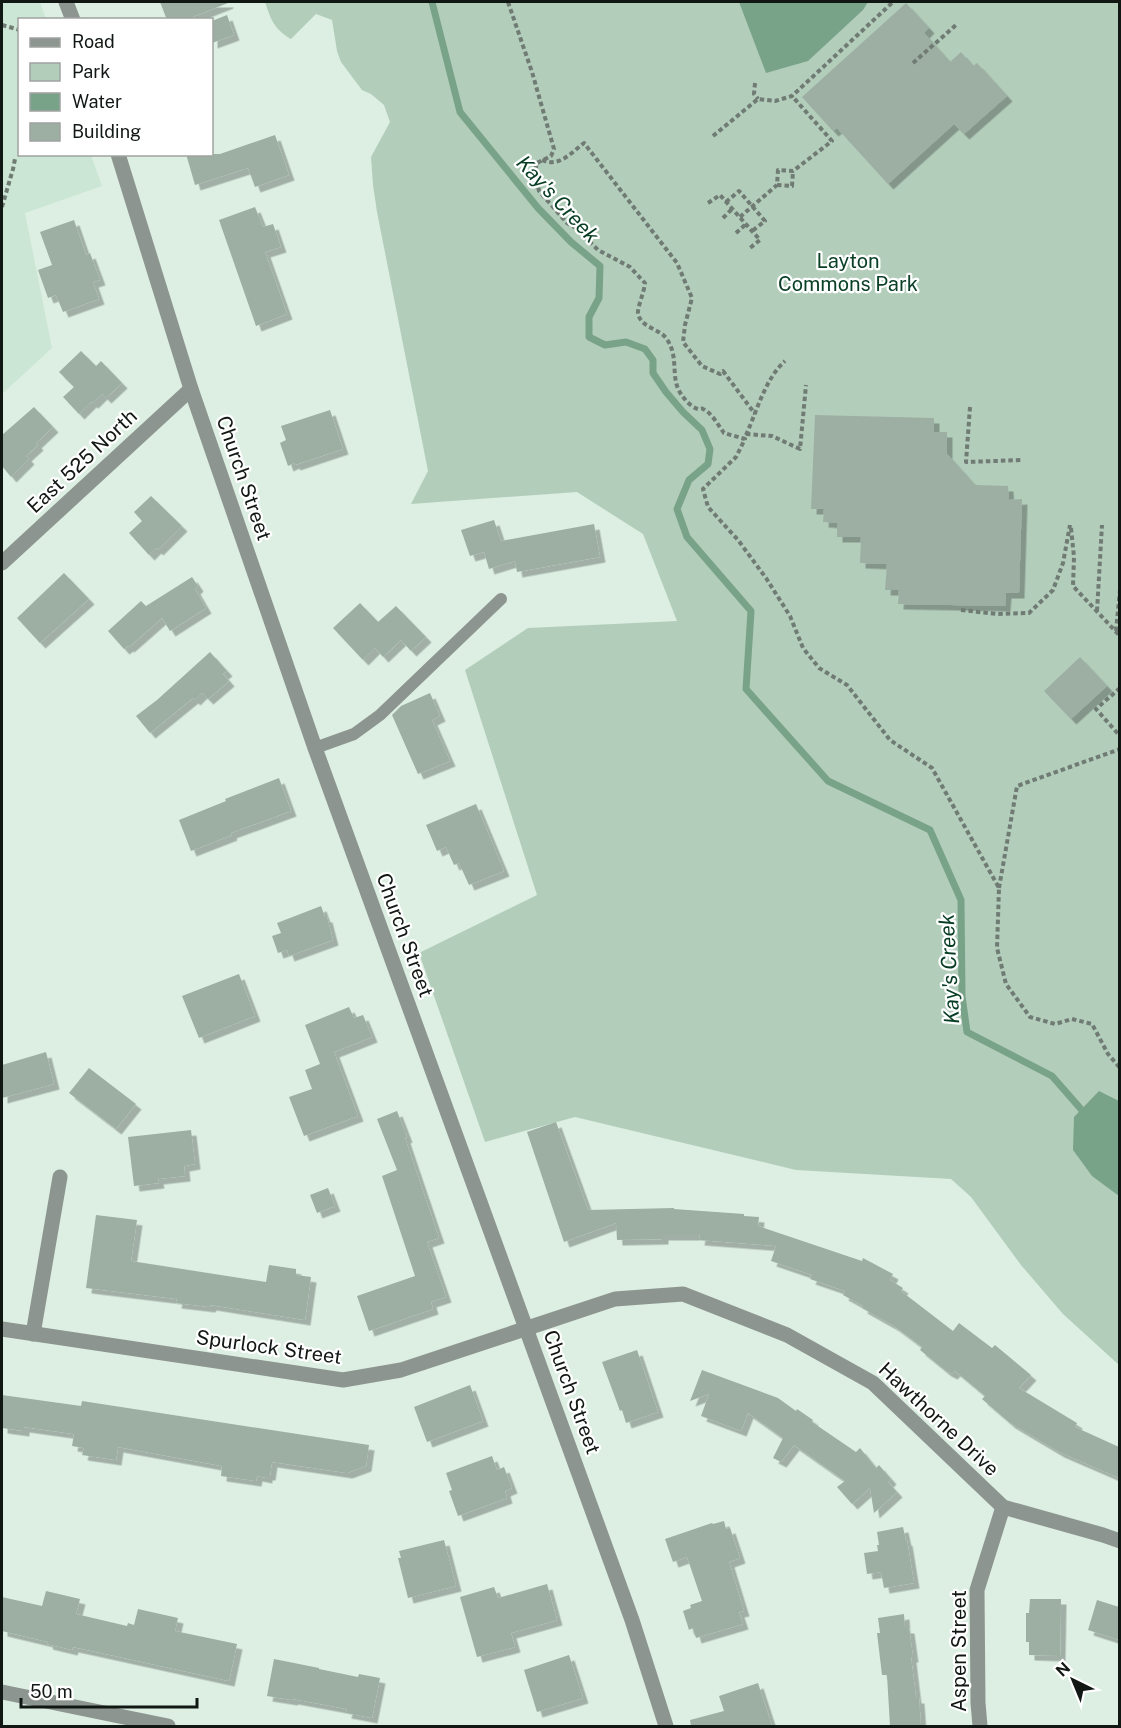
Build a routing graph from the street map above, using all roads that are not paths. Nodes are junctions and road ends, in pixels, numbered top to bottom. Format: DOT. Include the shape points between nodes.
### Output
graph roads {
  1 [pos="66,2"];
  2 [pos="72,18"];
  3 [pos="119,156"];
  4 [pos="191,389"];
  5 [pos="2,563"];
  6 [pos="501,599"];
  7 [pos="315,748"];
  8 [pos="60,1177"];
  9 [pos="526,1328"];
  10 [pos="2,1329"];
  11 [pos="33,1334"];
  12 [pos="1003,1507"];
  13 [pos="1119,1541"];
  14 [pos="2,1692"];
  15 [pos="168,1726"];
  16 [pos="666,1726"];
  17 [pos="980,1726"];
  1 -- 2 [label="street"];
  3 -- 4 [label="street, Church Street"];
  4 -- 5 [label="street, East 525 North"];
  4 -- 7 [label="street, Church Street"];
  6 -- 7 [label="lane" via="380,715 354,734"];
  7 -- 9 [label="street, Church Street"];
  8 -- 11 [label="street"];
  9 -- 11 [label="street, Spurlock Street" via="400,1370 343,1380"];
  9 -- 12 [label="street, Hawthorne Drive" via="615,1299 683,1294 787,1335 873,1383"];
  9 -- 16 [label="street, Church Street" via="632,1620"];
  10 -- 11 [label="street, Spurlock Street"];
  12 -- 13 [label="street, Hawthorne Drive"];
  12 -- 17 [label="street, Aspen Street" via="977,1590"];
  14 -- 15 [label="street"];
}
